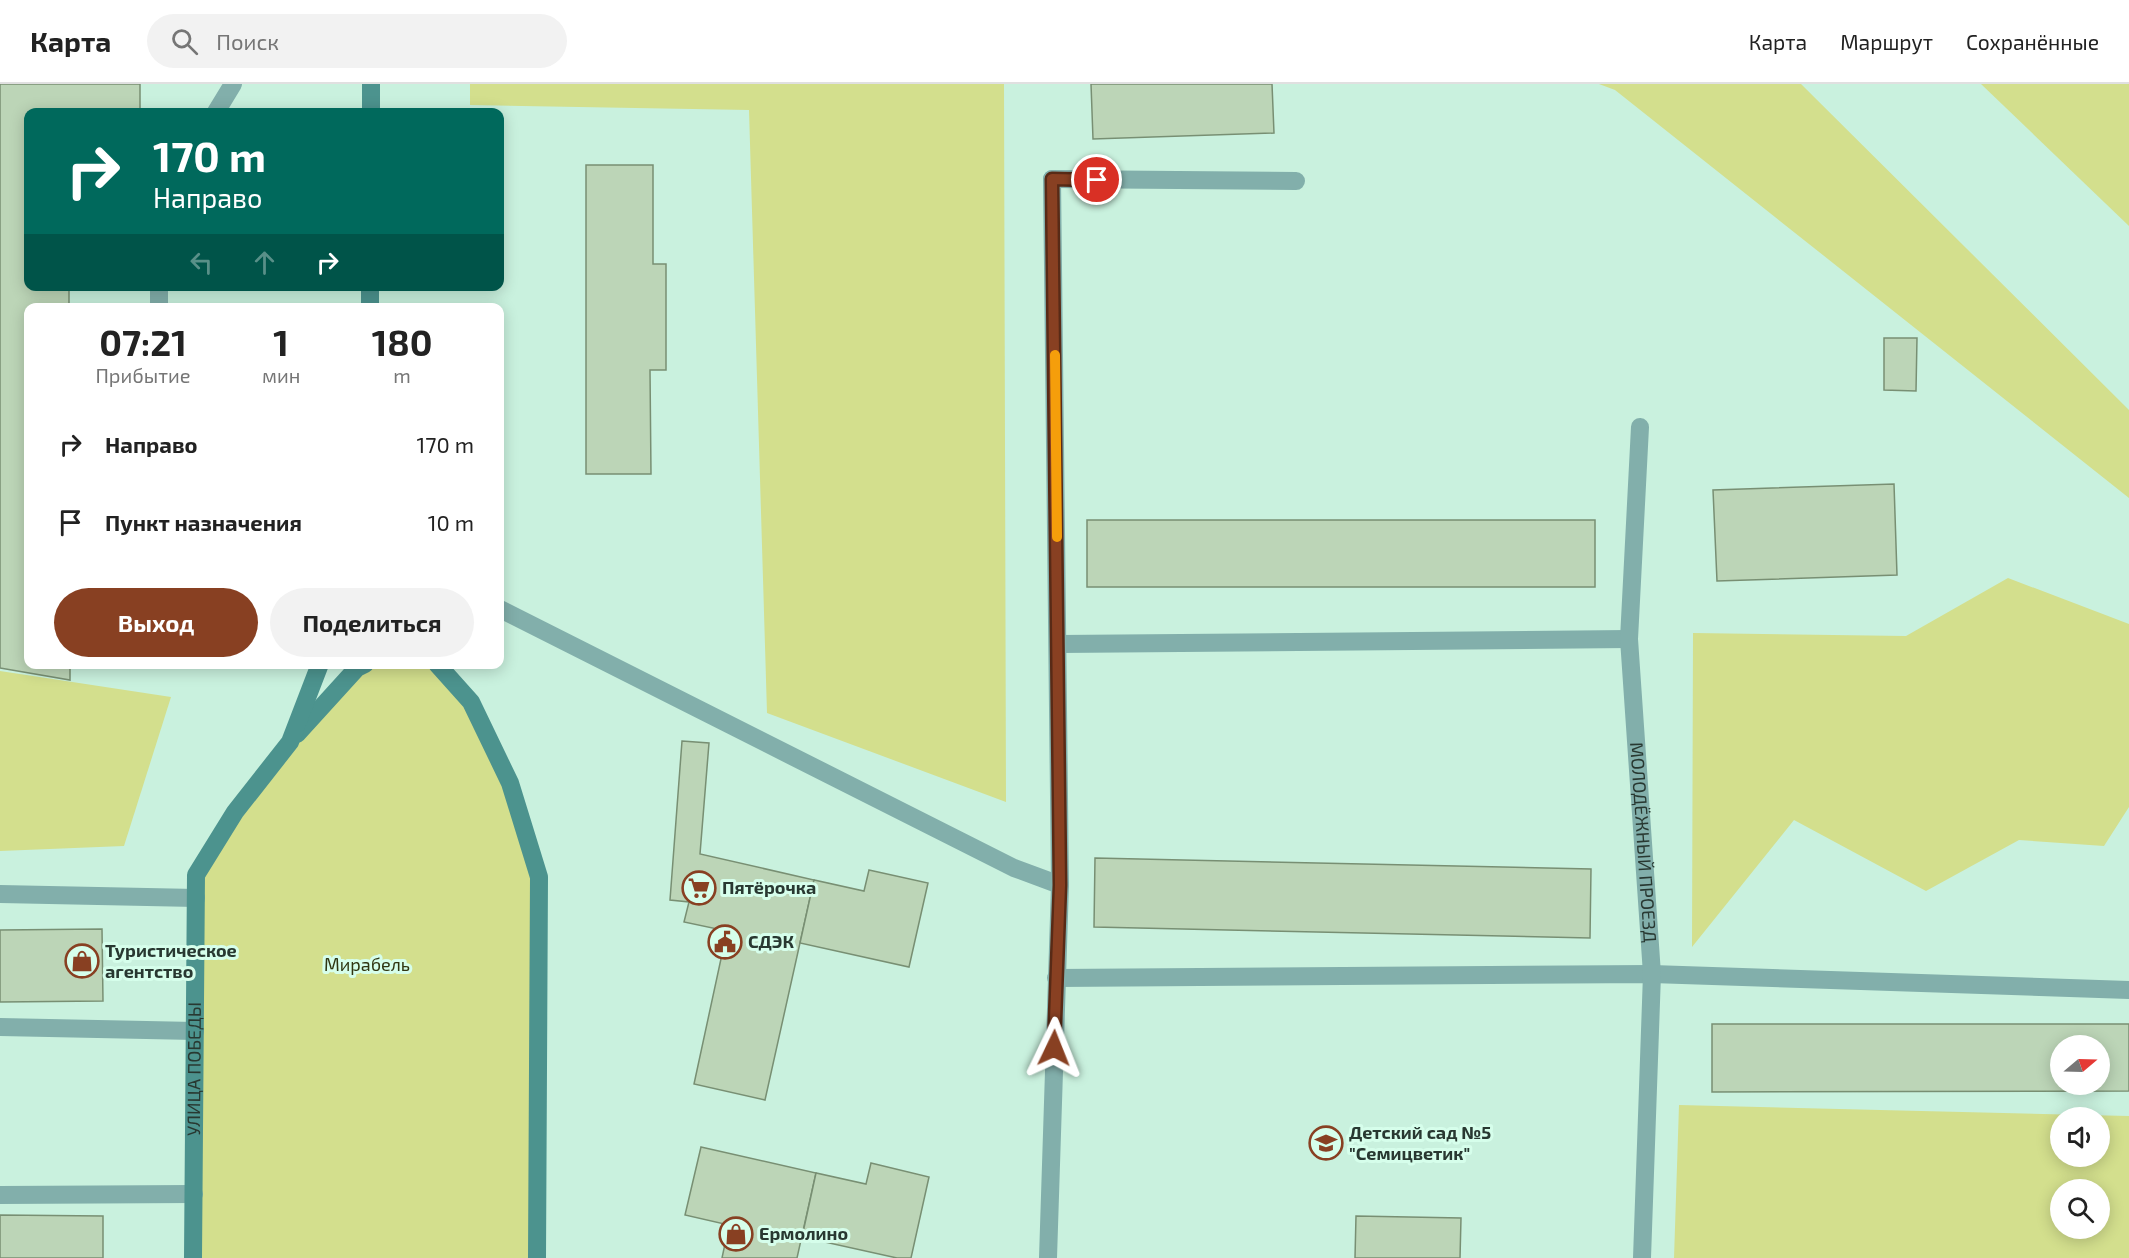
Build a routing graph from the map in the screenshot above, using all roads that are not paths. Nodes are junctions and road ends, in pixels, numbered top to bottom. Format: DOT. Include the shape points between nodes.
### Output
graph roads {
  1 [pos="233,84"];
  2 [pos="371,84"];
  3 [pos="218,108"];
  4 [pos="371,108"];
  5 [pos="1296,181"];
  6 [pos="1640,427"];
  7 [pos="504,611"];
  8 [pos="1629,639"];
  9 [pos="1059,644"];
  10 [pos="318,669"];
  11 [pos="356,669"];
  12 [pos="441,669"];
  13 [pos="290,742"];
  14 [pos="1060,885"];
  15 [pos="0,894"];
  16 [pos="196,898"];
  17 [pos="1653,975"];
  18 [pos="1056,978"];
  19 [pos="2129,990"];
  20 [pos="0,1027"];
  21 [pos="195,1031"];
  22 [pos="194,1194"];
  23 [pos="0,1195"];
  24 [pos="193,1258"];
  25 [pos="537,1258"];
  26 [pos="1048,1258"];
  27 [pos="1642,1258"];
  1 -- 3 [label="street"];
  2 -- 4 [label="street"];
  5 -- 9 [label="street" via="1052,179"];
  6 -- 8 [label="street, МОЛОДЁЖНЫЙ ПРОЕЗД"];
  7 -- 14 [label="street" via="1014,868"];
  8 -- 9 [label="street"];
  8 -- 17 [label="street, МОЛОДЁЖНЫЙ ПРОЕЗД"];
  9 -- 14 [label="street"];
  10 -- 13 [label="street, УЛИЦА ПОБЕДЫ"];
  11 -- 13 [label="street"];
  12 -- 25 [label="street" via="471,702 501,762 539,877"];
  13 -- 16 [label="street, УЛИЦА ПОБЕДЫ" via="235,812 196,875"];
  14 -- 18 [label="street"];
  15 -- 16 [label="street"];
  16 -- 21 [label="street, УЛИЦА ПОБЕДЫ"];
  17 -- 18 [label="street"];
  17 -- 19 [label="street"];
  17 -- 27 [label="street, МОЛОДЁЖНЫЙ ПРОЕЗД"];
  18 -- 26 [label="street"];
  20 -- 21 [label="street"];
  21 -- 22 [label="street, УЛИЦА ПОБЕДЫ"];
  22 -- 23 [label="street"];
  22 -- 24 [label="street, УЛИЦА ПОБЕДЫ"];
}
